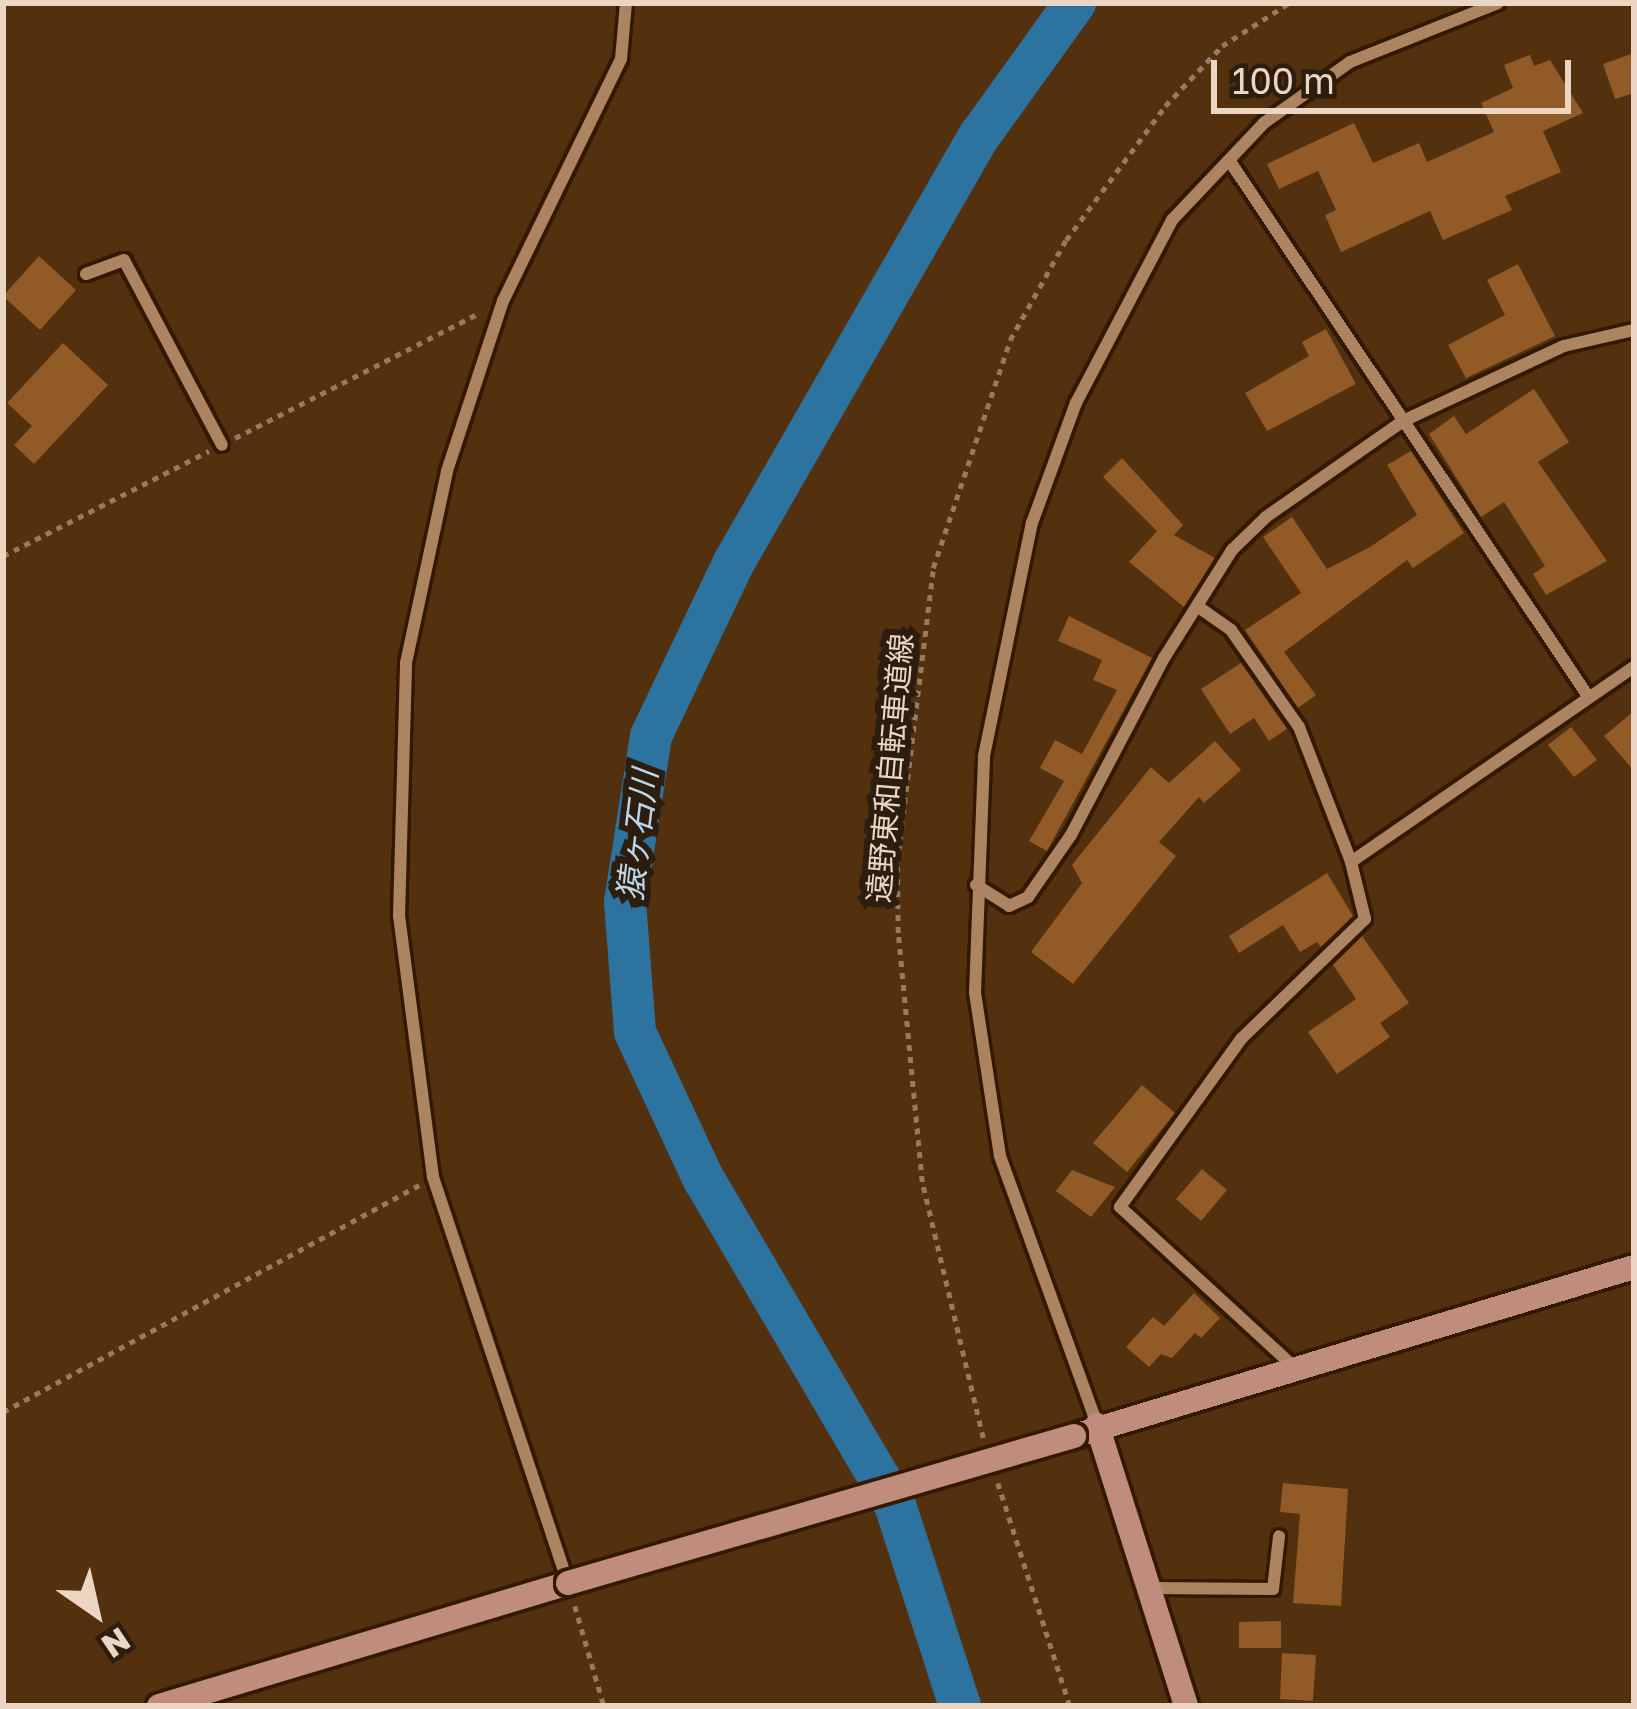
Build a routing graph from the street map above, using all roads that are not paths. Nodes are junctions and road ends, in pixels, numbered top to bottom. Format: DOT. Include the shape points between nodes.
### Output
graph roads {
  1 [pos="626,3"];
  2 [pos="1498,3"];
  3 [pos="1229,160"];
  4 [pos="86,274"];
  5 [pos="1634,330"];
  6 [pos="1403,421"];
  7 [pos="222,445"];
  8 [pos="1197,606"];
  9 [pos="1634,668"];
  10 [pos="1588,696"];
  11 [pos="1351,862"];
  12 [pos="976,886"];
  13 [pos="1634,1267"];
  14 [pos="1293,1366"];
  15 [pos="1086,1430"];
  16 [pos="1279,1536"];
  17 [pos="568,1583"];
  18 [pos="1149,1588"];
  19 [pos="159,1706"];
  20 [pos="1186,1706"];
  1 -- 17 [label="street" via="621,58 502,301 447,471 406,663 399,916 433,1178"];
  2 -- 3 [label="street" via="1350,62 1264,123"];
  3 -- 6 [label="street"];
  3 -- 12 [label="street" via="1172,220 1134,281 1032,523 984,756"];
  4 -- 7 [label="street" via="124,260"];
  5 -- 6 [label="street" via="1564,346"];
  6 -- 8 [label="street" via="1267,517 1232,550"];
  6 -- 10 [label="street"];
  8 -- 11 [label="street" via="1231,630 1300,727"];
  8 -- 12 [label="street" via="1028,897 1009,906"];
  9 -- 10 [label="street"];
  10 -- 11 [label="street"];
  11 -- 14 [label="street" via="1365,919 1241,1039 1120,1208"];
  12 -- 15 [label="street" via="975,993 1000,1156"];
  13 -- 14 [label="street"];
  14 -- 15 [label="street"];
  15 -- 17 [label="street, bridge"];
  15 -- 18 [label="street"];
  16 -- 18 [label="street" via="1273,1589"];
  17 -- 19 [label="street"];
  18 -- 20 [label="street"];
}
